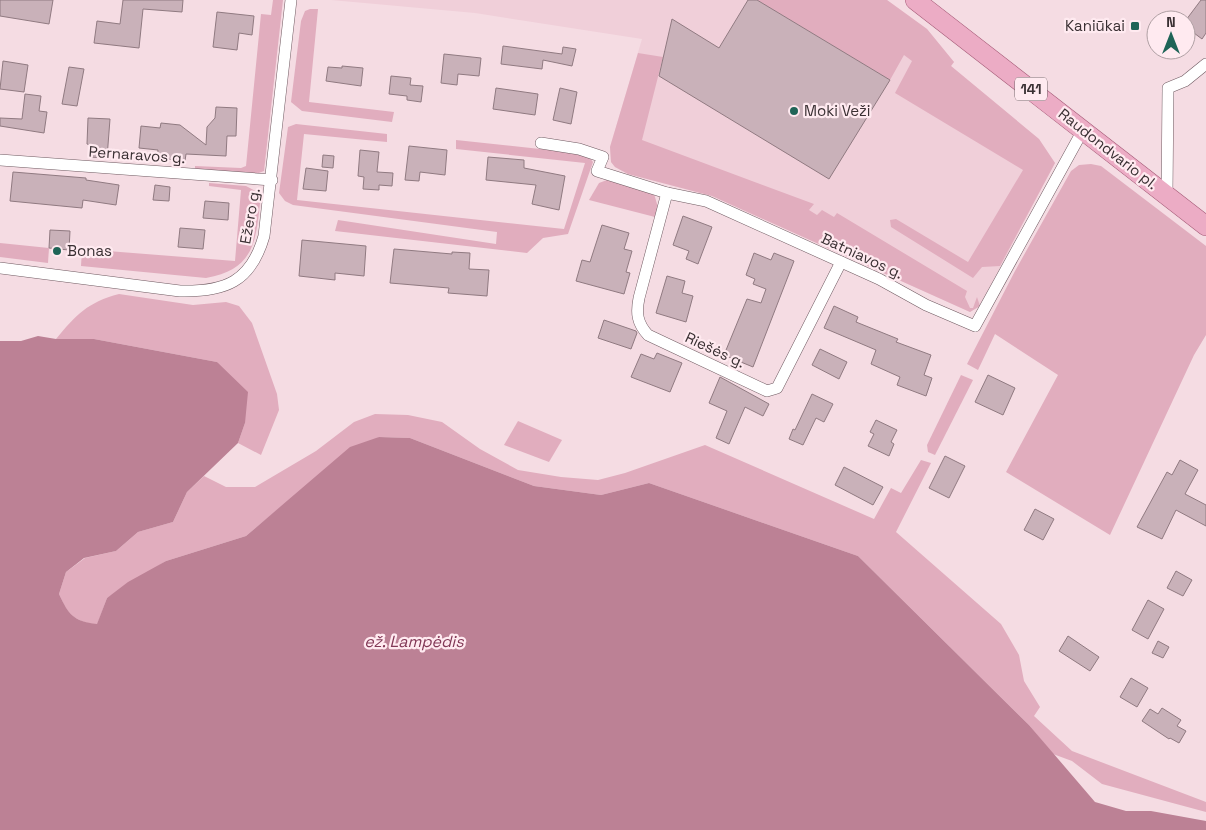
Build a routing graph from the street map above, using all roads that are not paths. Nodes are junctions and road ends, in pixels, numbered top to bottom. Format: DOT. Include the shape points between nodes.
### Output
graph roads {
  1 [pos="291,0"];
  2 [pos="915,0"];
  3 [pos="1206,64"];
  4 [pos="1083,130"];
  5 [pos="542,143"];
  6 [pos="0,160"];
  7 [pos="272,180"];
  8 [pos="667,192"];
  9 [pos="1167,196"];
  10 [pos="1206,226"];
  11 [pos="841,262"];
  12 [pos="0,268"];
  1 -- 7 [label="street, Ežero g."];
  2 -- 4 [label="main road, Raudondvario pl. / 141"];
  3 -- 9 [label="street" via="1185,81 1168,88"];
  4 -- 9 [label="main road, Raudondvario pl. / 141"];
  4 -- 11 [label="street, Batniavos g." via="975,326"];
  5 -- 8 [label="street, Batniavos g." via="603,157 597,171"];
  6 -- 7 [label="street, Pernaravos g."];
  7 -- 12 [label="street, Ežero g." via="259,253 236,281 222,288 180,291"];
  8 -- 11 [label="street, Batniavos g." via="706,201"];
  8 -- 11 [label="street, Riešės g." via="639,298 640,327 648,335 767,391 777,388"];
  9 -- 10 [label="main road, Raudondvario pl. / 141"];
}
